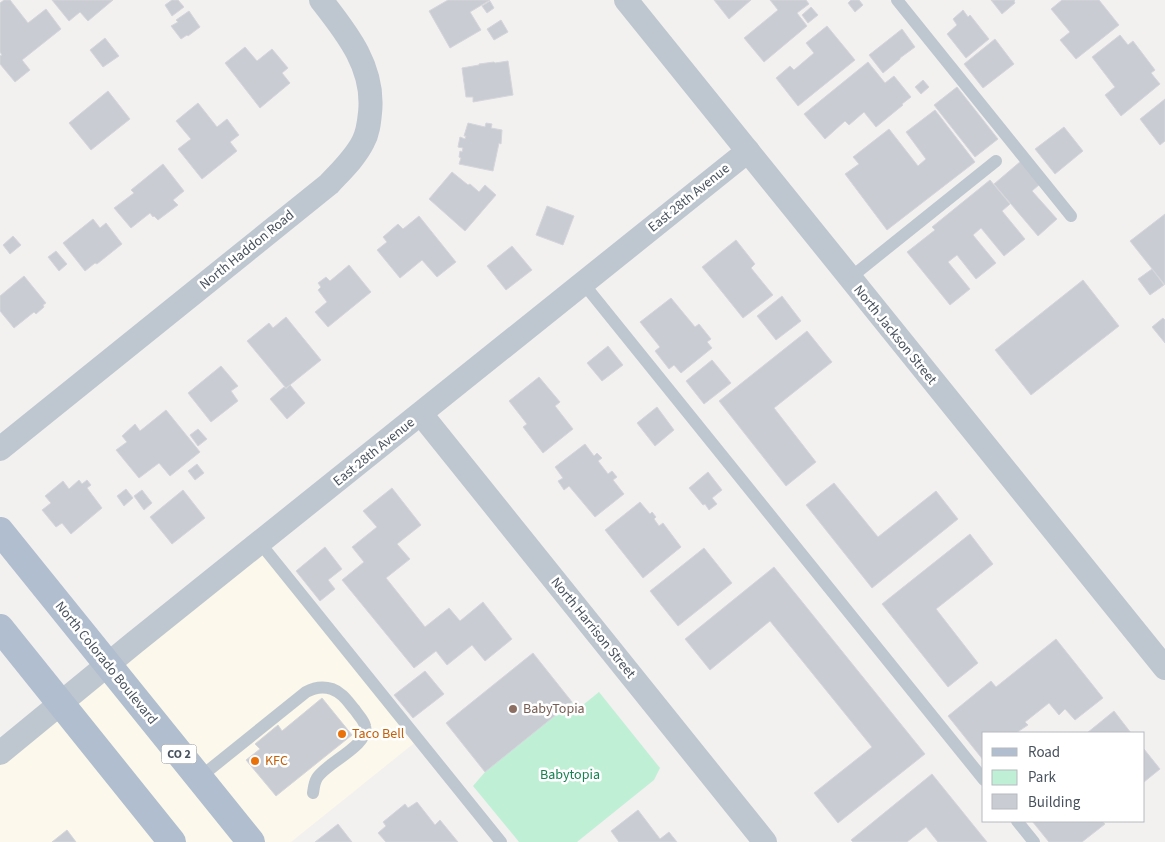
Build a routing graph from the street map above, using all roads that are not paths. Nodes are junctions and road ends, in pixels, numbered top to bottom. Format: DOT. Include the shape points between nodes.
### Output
graph roads {
  1 [pos="321,0"];
  2 [pos="626,0"];
  3 [pos="897,0"];
  4 [pos="748,151"];
  5 [pos="996,161"];
  6 [pos="1071,216"];
  7 [pos="850,278"];
  8 [pos="583,283"];
  9 [pos="421,414"];
  10 [pos="0,449"];
  11 [pos="0,531"];
  12 [pos="260,544"];
  13 [pos="0,628"];
  14 [pos="108,665"];
  15 [pos="1165,668"];
  16 [pos="61,703"];
  17 [pos="0,753"];
  18 [pos="199,778"];
  19 [pos="982,778"];
  20 [pos="313,793"];
  21 [pos="1018,822"];
  22 [pos="172,842"];
  23 [pos="251,842"];
  24 [pos="501,842"];
  25 [pos="765,842"];
  26 [pos="1034,842"];
  1 -- 10 [label="street, North Haddon Road" via="358,51 370,88 369,125 363,142 349,163 329,184"];
  2 -- 4 [label="street, North Jackson Street"];
  3 -- 6 [label="lane"];
  4 -- 7 [label="street, North Jackson Street"];
  4 -- 8 [label="street, East 28th Avenue"];
  5 -- 7 [label="lane"];
  7 -- 15 [label="street, North Jackson Street"];
  8 -- 9 [label="street, East 28th Avenue"];
  8 -- 19 [label="lane"];
  9 -- 12 [label="street, East 28th Avenue"];
  9 -- 25 [label="street, North Harrison Street"];
  11 -- 14 [label="main road, North Colorado Boulevard / CO 2"];
  12 -- 14 [label="street, East 28th Avenue"];
  12 -- 24 [label="lane"];
  13 -- 16 [label="main road"];
  14 -- 16 [label="street, East 28th Avenue"];
  14 -- 18 [label="main road, North Colorado Boulevard / CO 2"];
  16 -- 17 [label="street, East 28th Avenue"];
  16 -- 22 [label="main road"];
  18 -- 20 [label="lane" via="306,692 325,688 343,696 363,720 366,732 360,741 318,776"];
  18 -- 23 [label="main road, North Colorado Boulevard / CO 2"];
  21 -- 26 [label="lane"];
}
